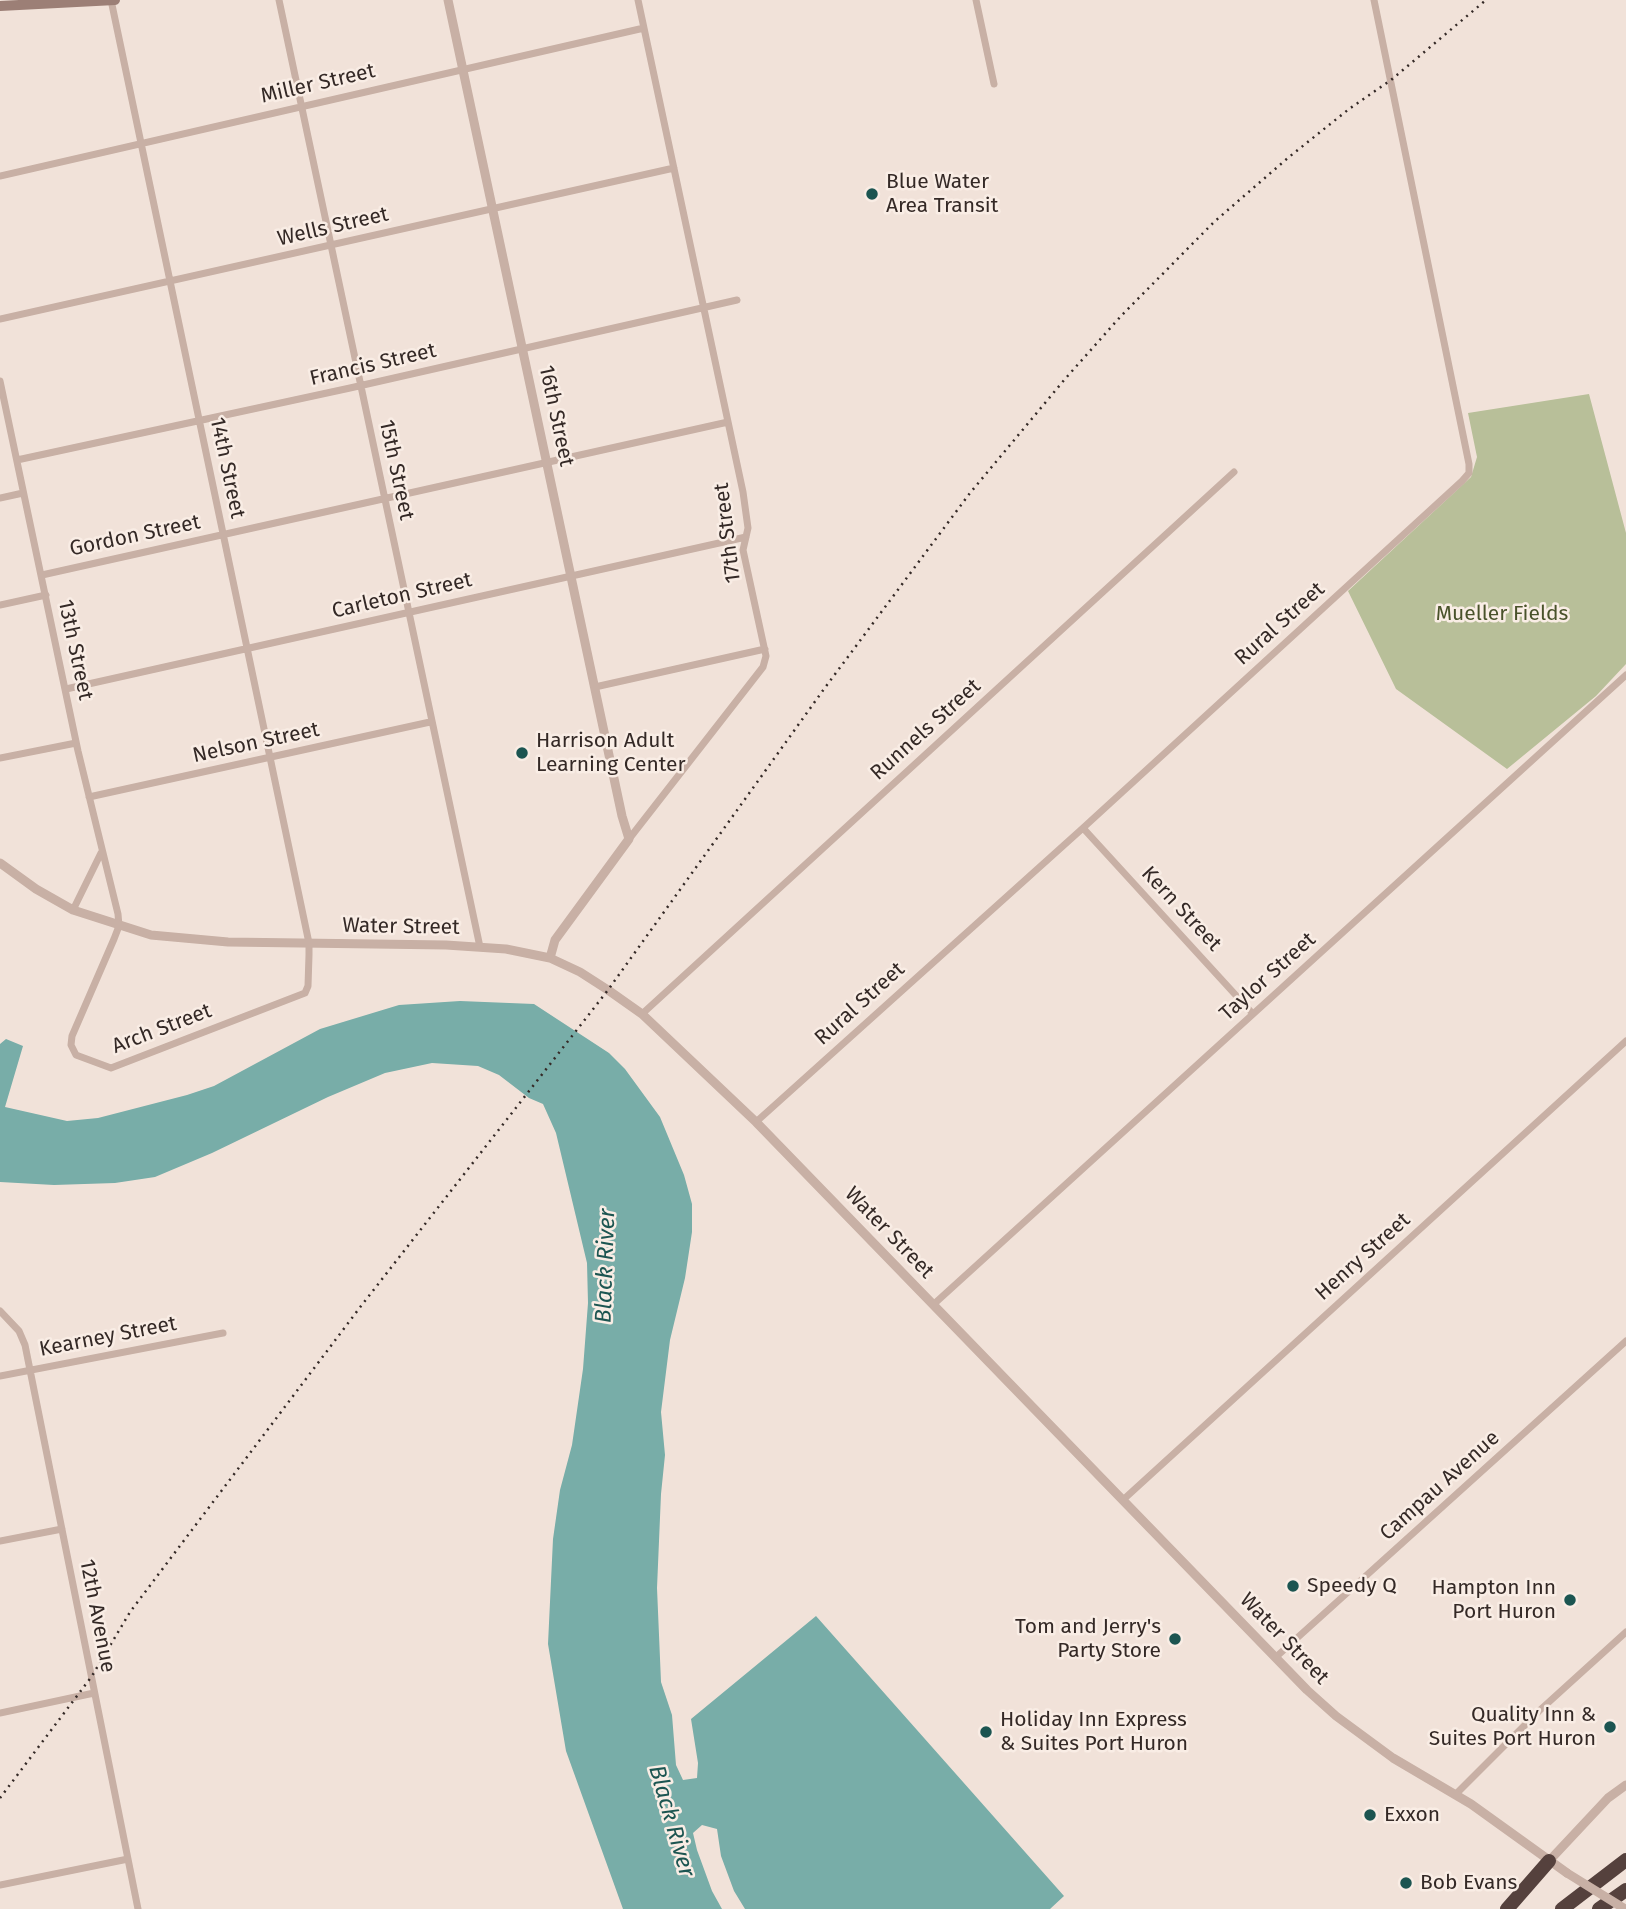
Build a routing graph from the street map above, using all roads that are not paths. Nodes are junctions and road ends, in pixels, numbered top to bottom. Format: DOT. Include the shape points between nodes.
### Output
graph roads {
  1 [pos="112,0"];
  2 [pos="279,0"];
  3 [pos="449,0"];
  4 [pos="638,0"];
  5 [pos="976,0"];
  6 [pos="1374,0"];
  7 [pos="0,6"];
  8 [pos="644,28"];
  9 [pos="464,69"];
  10 [pos="994,84"];
  11 [pos="301,106"];
  12 [pos="141,143"];
  13 [pos="674,168"];
  14 [pos="0,176"];
  15 [pos="494,210"];
  16 [pos="331,246"];
  17 [pos="169,281"];
  18 [pos="737,300"];
  19 [pos="704,309"];
  20 [pos="0,319"];
  21 [pos="523,349"];
  22 [pos="0,383"];
  23 [pos="360,386"];
  24 [pos="200,421"];
  25 [pos="728,422"];
  26 [pos="17,460"];
  27 [pos="548,463"];
  28 [pos="1234,472"];
  29 [pos="23,493"];
  30 [pos="0,498"];
  31 [pos="384,499"];
  32 [pos="223,535"];
  33 [pos="746,537"];
  34 [pos="42,575"];
  35 [pos="571,576"];
  36 [pos="46,595"];
  37 [pos="0,605"];
  38 [pos="408,613"];
  39 [pos="247,648"];
  40 [pos="765,649"];
  41 [pos="1626,675"];
  42 [pos="595,687"];
  43 [pos="66,689"];
  44 [pos="430,722"];
  45 [pos="76,743"];
  46 [pos="0,758"];
  47 [pos="270,758"];
  48 [pos="89,797"];
  49 [pos="1083,828"];
  50 [pos="629,839"];
  51 [pos="101,853"];
  52 [pos="0,863"];
  53 [pos="73,910"];
  54 [pos="119,926"];
  55 [pos="309,943"];
  56 [pos="480,947"];
  57 [pos="550,958"];
  58 [pos="642,1014"];
  59 [pos="1253,1014"];
  60 [pos="1626,1041"];
  61 [pos="756,1122"];
  62 [pos="934,1304"];
  63 [pos="0,1311"];
  64 [pos="223,1333"];
  65 [pos="1626,1341"];
  66 [pos="30,1370"];
  67 [pos="0,1376"];
  68 [pos="1124,1500"];
  69 [pos="62,1529"];
  70 [pos="0,1541"];
  71 [pos="1626,1632"];
  72 [pos="1276,1657"];
  73 [pos="93,1693"];
  74 [pos="0,1713"];
  75 [pos="1626,1785"];
  76 [pos="1455,1794"];
  77 [pos="128,1860"];
  78 [pos="1626,1860"];
  79 [pos="1549,1861"];
  80 [pos="0,1885"];
  81 [pos="1626,1890"];
  82 [pos="138,1909"];
  83 [pos="1507,1909"];
  84 [pos="1562,1909"];
  85 [pos="1599,1909"];
  86 [pos="1625,1909"];
  1 -- 7 [label="main road"];
  1 -- 12 [label="street, 14th Street"];
  2 -- 11 [label="street, 15th Street"];
  3 -- 9 [label="street, 16th Street"];
  4 -- 8 [label="street, 17th Street"];
  5 -- 10 [label="street"];
  6 -- 49 [label="street, Rural Street" via="1469,473"];
  8 -- 9 [label="street, Miller Street"];
  8 -- 13 [label="street, 17th Street"];
  9 -- 11 [label="street, Miller Street"];
  9 -- 15 [label="street, 16th Street"];
  11 -- 12 [label="street, Miller Street"];
  11 -- 16 [label="street, 15th Street"];
  12 -- 14 [label="street, Miller Street"];
  12 -- 17 [label="street, 14th Street"];
  13 -- 15 [label="street, Wells Street"];
  13 -- 19 [label="street, 17th Street"];
  15 -- 16 [label="street, Wells Street"];
  15 -- 21 [label="street, 16th Street"];
  16 -- 17 [label="street, Wells Street"];
  16 -- 23 [label="street, 15th Street"];
  17 -- 20 [label="street, Wells Street"];
  17 -- 24 [label="street, 14th Street"];
  18 -- 19 [label="street, Francis Street"];
  19 -- 21 [label="street, Francis Street"];
  19 -- 25 [label="street, 17th Street"];
  21 -- 23 [label="street, Francis Street"];
  21 -- 27 [label="street, 16th Street"];
  22 -- 26 [label="street, 13th Street"];
  23 -- 24 [label="street, Francis Street"];
  23 -- 31 [label="street, 15th Street"];
  24 -- 26 [label="street, Francis Street"];
  24 -- 32 [label="street, 14th Street"];
  25 -- 27 [label="street, Gordon Street"];
  25 -- 33 [label="street, 17th Street" via="747,516"];
  26 -- 29 [label="street, 13th Street"];
  27 -- 31 [label="street, Gordon Street"];
  27 -- 35 [label="street, 16th Street"];
  28 -- 58 [label="street, Runnels Street"];
  29 -- 30 [label="street"];
  29 -- 34 [label="street, 13th Street"];
  31 -- 32 [label="street, Gordon Street"];
  31 -- 38 [label="street, 15th Street"];
  32 -- 34 [label="street, Gordon Street"];
  32 -- 39 [label="street, 14th Street"];
  33 -- 35 [label="street, Carleton Street"];
  33 -- 40 [label="street, 17th Street" via="743,550"];
  34 -- 36 [label="street, 13th Street"];
  35 -- 38 [label="street, Carleton Street"];
  35 -- 42 [label="street, 16th Street"];
  36 -- 37 [label="street"];
  36 -- 43 [label="street, 13th Street"];
  38 -- 39 [label="street, Carleton Street"];
  38 -- 44 [label="street, 15th Street"];
  39 -- 43 [label="street, Carleton Street"];
  39 -- 47 [label="street, 14th Street"];
  40 -- 42 [label="street"];
  40 -- 50 [label="street" via="763,667"];
  41 -- 59 [label="street, Taylor Street"];
  42 -- 50 [label="street, 16th Street"];
  43 -- 45 [label="street, 13th Street"];
  44 -- 47 [label="street, Nelson Street"];
  44 -- 56 [label="street, 15th Street"];
  45 -- 46 [label="street"];
  45 -- 48 [label="street, 13th Street"];
  47 -- 48 [label="street, Nelson Street"];
  47 -- 55 [label="street, 14th Street"];
  48 -- 51 [label="street, 13th Street"];
  49 -- 59 [label="street, Kern Street"];
  49 -- 61 [label="street, Rural Street"];
  50 -- 57 [label="street" via="555,940"];
  51 -- 53 [label="street"];
  51 -- 54 [label="street, 13th Street"];
  52 -- 53 [label="street, Water Street"];
  53 -- 54 [label="street, Water Street"];
  54 -- 55 [label="street, Water Street" via="175,939"];
  54 -- 55 [label="street, Arch Street" via="71,1041 76,1055 107,1068 305,993"];
  55 -- 56 [label="street, Water Street"];
  56 -- 57 [label="street, Water Street"];
  57 -- 58 [label="street, Water Street" via="590,978"];
  58 -- 61 [label="street, Water Street"];
  59 -- 62 [label="street, Taylor Street"];
  60 -- 68 [label="street, Henry Street"];
  61 -- 62 [label="street, Water Street"];
  62 -- 68 [label="street, Water Street"];
  63 -- 66 [label="street, 12th Avenue" via="19,1331"];
  64 -- 66 [label="street, Kearney Street"];
  65 -- 72 [label="street, Campau Avenue"];
  66 -- 67 [label="street, Kearney Street"];
  66 -- 69 [label="street, 12th Avenue"];
  68 -- 72 [label="street, Water Street"];
  69 -- 70 [label="street"];
  69 -- 73 [label="street, 12th Avenue"];
  71 -- 76 [label="street"];
  72 -- 76 [label="street, Water Street" via="1363,1737"];
  73 -- 74 [label="street"];
  73 -- 77 [label="street, 12th Avenue"];
  75 -- 79 [label="street"];
  76 -- 79 [label="street, Water Street"];
  77 -- 80 [label="street"];
  77 -- 82 [label="street, 12th Avenue"];
  78 -- 84 [label="highway"];
  79 -- 83 [label="highway"];
  79 -- 86 [label="street, Water Street, bridge"];
  81 -- 85 [label="highway"];
}
